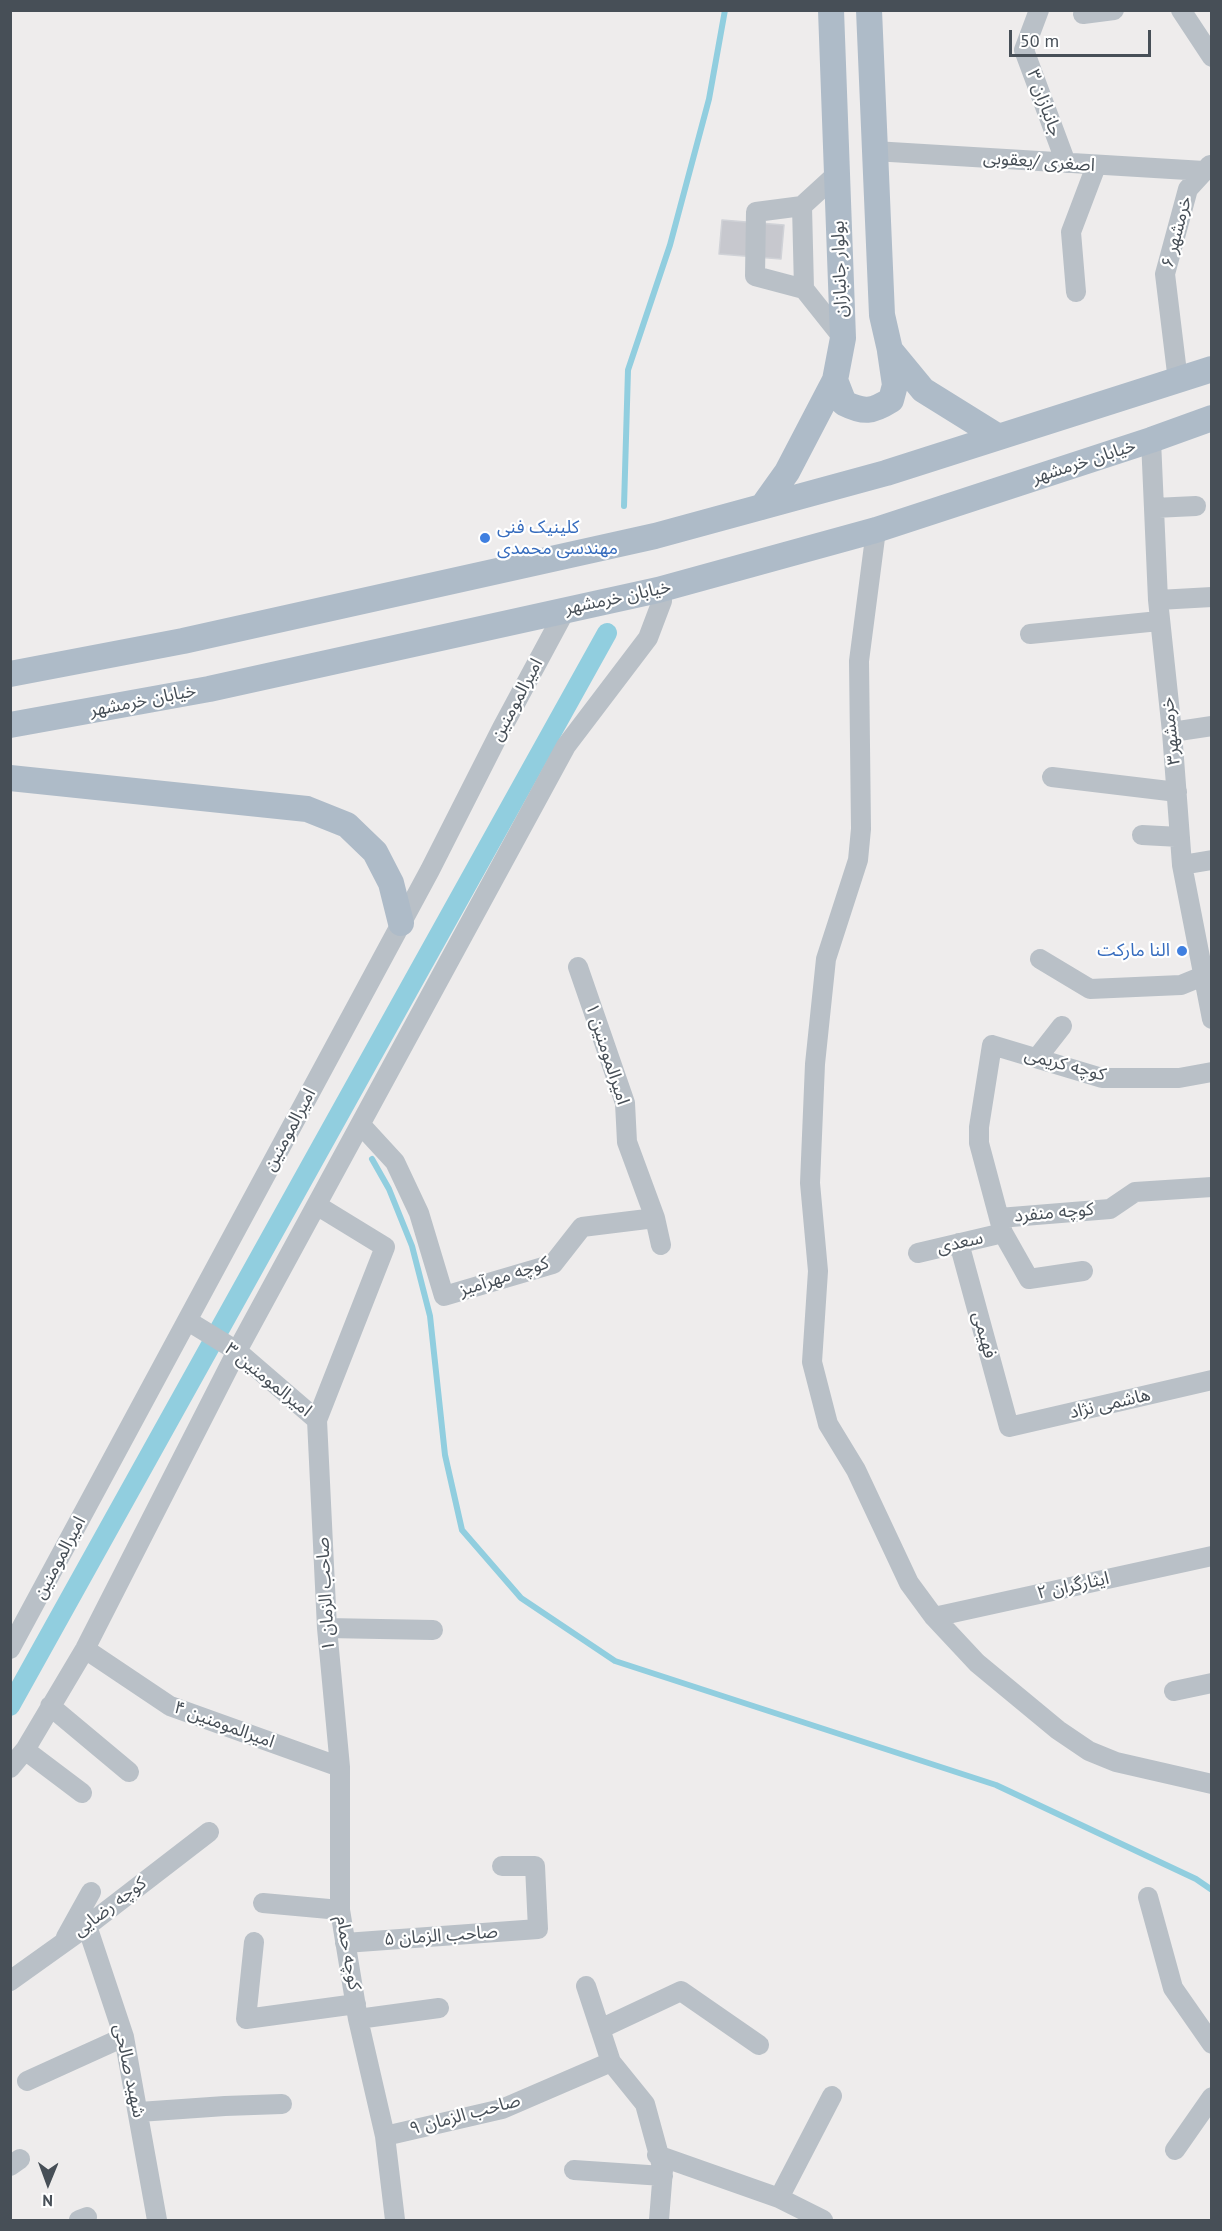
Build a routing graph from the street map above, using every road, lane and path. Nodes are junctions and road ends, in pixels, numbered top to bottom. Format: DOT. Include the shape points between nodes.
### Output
graph roads {
  1 [pos="831,10"];
  2 [pos="869,10"];
  3 [pos="1039,10"];
  4 [pos="1114,10"];
  5 [pos="1181,10"];
  6 [pos="1083,14"];
  7 [pos="1212,57"];
  8 [pos="874,151"];
  9 [pos="1066,163"];
  10 [pos="1096,166"];
  11 [pos="1208,167"];
  12 [pos="837,174"];
  13 [pos="802,206"];
  14 [pos="804,289"];
  15 [pos="1076,291"];
  16 [pos="843,338"];
  17 [pos="890,350"];
  18 [pos="1212,369"];
  19 [pos="836,380"];
  20 [pos="1178,381"];
  21 [pos="1212,418"];
  22 [pos="997,436"];
  23 [pos="1151,440"];
  24 [pos="1196,506"];
  25 [pos="762,507"];
  26 [pos="1154,508"];
  27 [pos="876,530"];
  28 [pos="658,590"];
  29 [pos="1212,597"];
  30 [pos="1158,600"];
  31 [pos="566,609"];
  32 [pos="1159,621"];
  33 [pos="1030,634"];
  34 [pos="10,674"];
  35 [pos="10,725"];
  36 [pos="1212,726"];
  37 [pos="1172,732"];
  38 [pos="1052,777"];
  39 [pos="10,778"];
  40 [pos="1177,792"];
  41 [pos="1142,835"];
  42 [pos="1180,837"];
  43 [pos="1212,860"];
  44 [pos="1182,865"];
  45 [pos="401,923"];
  46 [pos="1040,959"];
  47 [pos="578,967"];
  48 [pos="1203,976"];
  49 [pos="1212,1018"];
  50 [pos="1062,1026"];
  51 [pos="1037,1058"];
  52 [pos="1212,1072"];
  53 [pos="361,1125"];
  54 [pos="1212,1187"];
  55 [pos="318,1206"];
  56 [pos="655,1218"];
  57 [pos="1001,1226"];
  58 [pos="959,1243"];
  59 [pos="661,1245"];
  60 [pos="918,1253"];
  61 [pos="1083,1271"];
  62 [pos="188,1321"];
  63 [pos="237,1351"];
  64 [pos="1212,1380"];
  65 [pos="317,1420"];
  66 [pos="1009,1427"];
  67 [pos="1212,1556"];
  68 [pos="934,1617"];
  69 [pos="327,1628"];
  70 [pos="433,1630"];
  71 [pos="10,1649"];
  72 [pos="85,1649"];
  73 [pos="1212,1683"];
  74 [pos="1174,1691"];
  75 [pos="50,1706"];
  76 [pos="25,1750"];
  77 [pos="340,1767"];
  78 [pos="10,1768"];
  79 [pos="129,1772"];
  80 [pos="1212,1784"];
  81 [pos="82,1793"];
  82 [pos="209,1832"];
  83 [pos="502,1866"];
  84 [pos="91,1892"];
  85 [pos="1148,1897"];
  86 [pos="263,1903"];
  87 [pos="340,1910"];
  88 [pos="87,1926"];
  89 [pos="63,1942"];
  90 [pos="254,1942"];
  91 [pos="345,1943"];
  92 [pos="10,1981"];
  93 [pos="586,1986"];
  94 [pos="439,2008"];
  95 [pos="357,2011"];
  96 [pos="600,2029"];
  97 [pos="124,2037"];
  98 [pos="1212,2044"];
  99 [pos="759,2045"];
  100 [pos="611,2062"];
  101 [pos="27,2081"];
  102 [pos="832,2096"];
  103 [pos="1212,2097"];
  104 [pos="282,2104"];
  105 [pos="139,2112"];
  106 [pos="385,2136"];
  107 [pos="1175,2150"];
  108 [pos="657,2155"];
  109 [pos="574,2170"];
  110 [pos="663,2176"];
  111 [pos="779,2198"];
  112 [pos="157,2220"];
  113 [pos="395,2220"];
  114 [pos="658,2220"];
  115 [pos="823,2220"];
  1 -- 12 [label="main road, بولوار جانبازان"];
  2 -- 8 [label="main road"];
  3 -- 9 [label="street, جانبازان ۳" via="1024,50"];
  4 -- 6 [label="street"];
  5 -- 7 [label="street"];
  8 -- 9 [label="street, اصغری /یعقوبی"];
  8 -- 17 [label="main road" via="882,315"];
  9 -- 10 [label="street, اصغری /یعقوبی"];
  10 -- 11 [label="street, اصغری /یعقوبی"];
  10 -- 15 [label="street" via="1071,232"];
  11 -- 20 [label="street, خرمشهر ۶" via="1188,189 1165,274"];
  12 -- 13 [label="street"];
  12 -- 16 [label="main road, بولوار جانبازان"];
  13 -- 14 [label="street"];
  13 -- 14 [label="street" via="756,212 755,276"];
  14 -- 16 [label="street"];
  16 -- 19 [label="main road, بولوار جانبازان"];
  17 -- 19 [label="main road" via="894,385 891,400 875,410 857,410 844,403"];
  17 -- 22 [label="main road" via="923,390"];
  18 -- 20 [label="main road"];
  19 -- 25 [label="main road, بولوار جانبازان" via="788,472"];
  20 -- 22 [label="main road"];
  21 -- 23 [label="main road, خیابان خرمشهر"];
  22 -- 25 [label="main road" via="886,473"];
  23 -- 26 [label="street, خرمشهر۳"];
  23 -- 27 [label="main road, خیابان خرمشهر"];
  24 -- 26 [label="street"];
  25 -- 34 [label="main road" via="588,551 183,641"];
  26 -- 30 [label="street, خرمشهر۳"];
  27 -- 28 [label="main road, خیابان خرمشهر"];
  27 -- 68 [label="street" via="859,661 858,860 826,959 815,1064 810,1183 818,1271 812,1362 828,1424 856,1470 909,1583"];
  28 -- 31 [label="main road, خیابان خرمشهر"];
  28 -- 53 [label="street" via="662,601 648,638 566,746"];
  29 -- 30 [label="street"];
  30 -- 32 [label="street, خرمشهر۳"];
  31 -- 35 [label="main road, خیابان خرمشهر" via="209,688"];
  31 -- 45 [label="street, امیرالمومنین"];
  32 -- 33 [label="street"];
  32 -- 37 [label="street, خرمشهر۳"];
  36 -- 37 [label="street"];
  37 -- 40 [label="street, خرمشهر۳"];
  38 -- 40 [label="street"];
  39 -- 45 [label="main road" via="307,809 347,825 375,852 391,883"];
  40 -- 42 [label="street, خرمشهر۳"];
  41 -- 42 [label="street"];
  42 -- 44 [label="street, خرمشهر۳"];
  43 -- 44 [label="street"];
  44 -- 48 [label="street, خرمشهر۳"];
  45 -- 62 [label="street, امیرالمومنین"];
  46 -- 48 [label="street" via="1090,989 1181,985"];
  47 -- 56 [label="street, امیرالمومنین ۱" via="625,1103 627,1142"];
  48 -- 49 [label="street, خرمشهر۳"];
  50 -- 51 [label="street"];
  51 -- 52 [label="street, کوچه کریمی" via="1102,1078 1179,1078"];
  51 -- 57 [label="street, کوچه کریمی" via="992,1045 979,1143"];
  53 -- 55 [label="street"];
  53 -- 56 [label="street, کوچه مهرآمیز" via="395,1162 419,1213 444,1296 553,1264 582,1227"];
  54 -- 57 [label="street, کوچه منفرد" via="1135,1192 1110,1209"];
  55 -- 63 [label="street"];
  55 -- 65 [label="street" via="385,1247"];
  56 -- 59 [label="street, امیرالمومنین ۱"];
  57 -- 58 [label="street, سعدی"];
  57 -- 61 [label="street" via="1029,1279"];
  58 -- 60 [label="street, سعدی"];
  58 -- 66 [label="street, فهیمی"];
  62 -- 63 [label="street, امیرالمومنین ۳"];
  62 -- 71 [label="street, امیرالمومنین"];
  63 -- 65 [label="street, امیرالمومنین ۳"];
  63 -- 72 [label="street"];
  64 -- 66 [label="street, هاشمی نژاد"];
  65 -- 69 [label="street, صاحب الزمان ۱"];
  67 -- 68 [label="street, ایثارگران ۲"];
  68 -- 80 [label="street" via="977,1663 1089,1751 1116,1762"];
  69 -- 70 [label="street"];
  69 -- 77 [label="street, صاحب الزمان ۱"];
  72 -- 75 [label="street"];
  72 -- 77 [label="street, امیرالمومنین ۴" via="170,1707"];
  73 -- 74 [label="street"];
  75 -- 76 [label="street"];
  75 -- 79 [label="street"];
  76 -- 78 [label="street"];
  76 -- 81 [label="street"];
  77 -- 87 [label="street, کوچه حمام"];
  82 -- 88 [label="street, کوچه رضایی"];
  83 -- 91 [label="street, صاحب الزمان ۵" via="535,1866 538,1929"];
  84 -- 89 [label="street"];
  85 -- 98 [label="street" via="1173,1988"];
  86 -- 87 [label="street"];
  87 -- 91 [label="street, کوچه حمام"];
  88 -- 89 [label="street, کوچه رضایی"];
  88 -- 97 [label="street, شهید صالحی"];
  89 -- 92 [label="street, کوچه رضایی"];
  90 -- 95 [label="street" via="246,2019"];
  91 -- 95 [label="street, کوچه حمام"];
  93 -- 96 [label="street"];
  94 -- 95 [label="street"];
  95 -- 106 [label="street, کوچه حمام"];
  96 -- 99 [label="street" via="681,1991"];
  96 -- 100 [label="street"];
  97 -- 101 [label="street"];
  97 -- 105 [label="street, شهید صالحی"];
  100 -- 106 [label="street, صاحب الزمان ۹" via="502,2109"];
  100 -- 108 [label="street" via="645,2104"];
  102 -- 111 [label="street"];
  103 -- 107 [label="street"];
  104 -- 105 [label="street"];
  105 -- 112 [label="street, شهید صالحی"];
  106 -- 113 [label="street"];
  108 -- 110 [label="street"];
  108 -- 111 [label="street"];
  109 -- 110 [label="street"];
  110 -- 114 [label="street"];
  111 -- 115 [label="street"];
}
